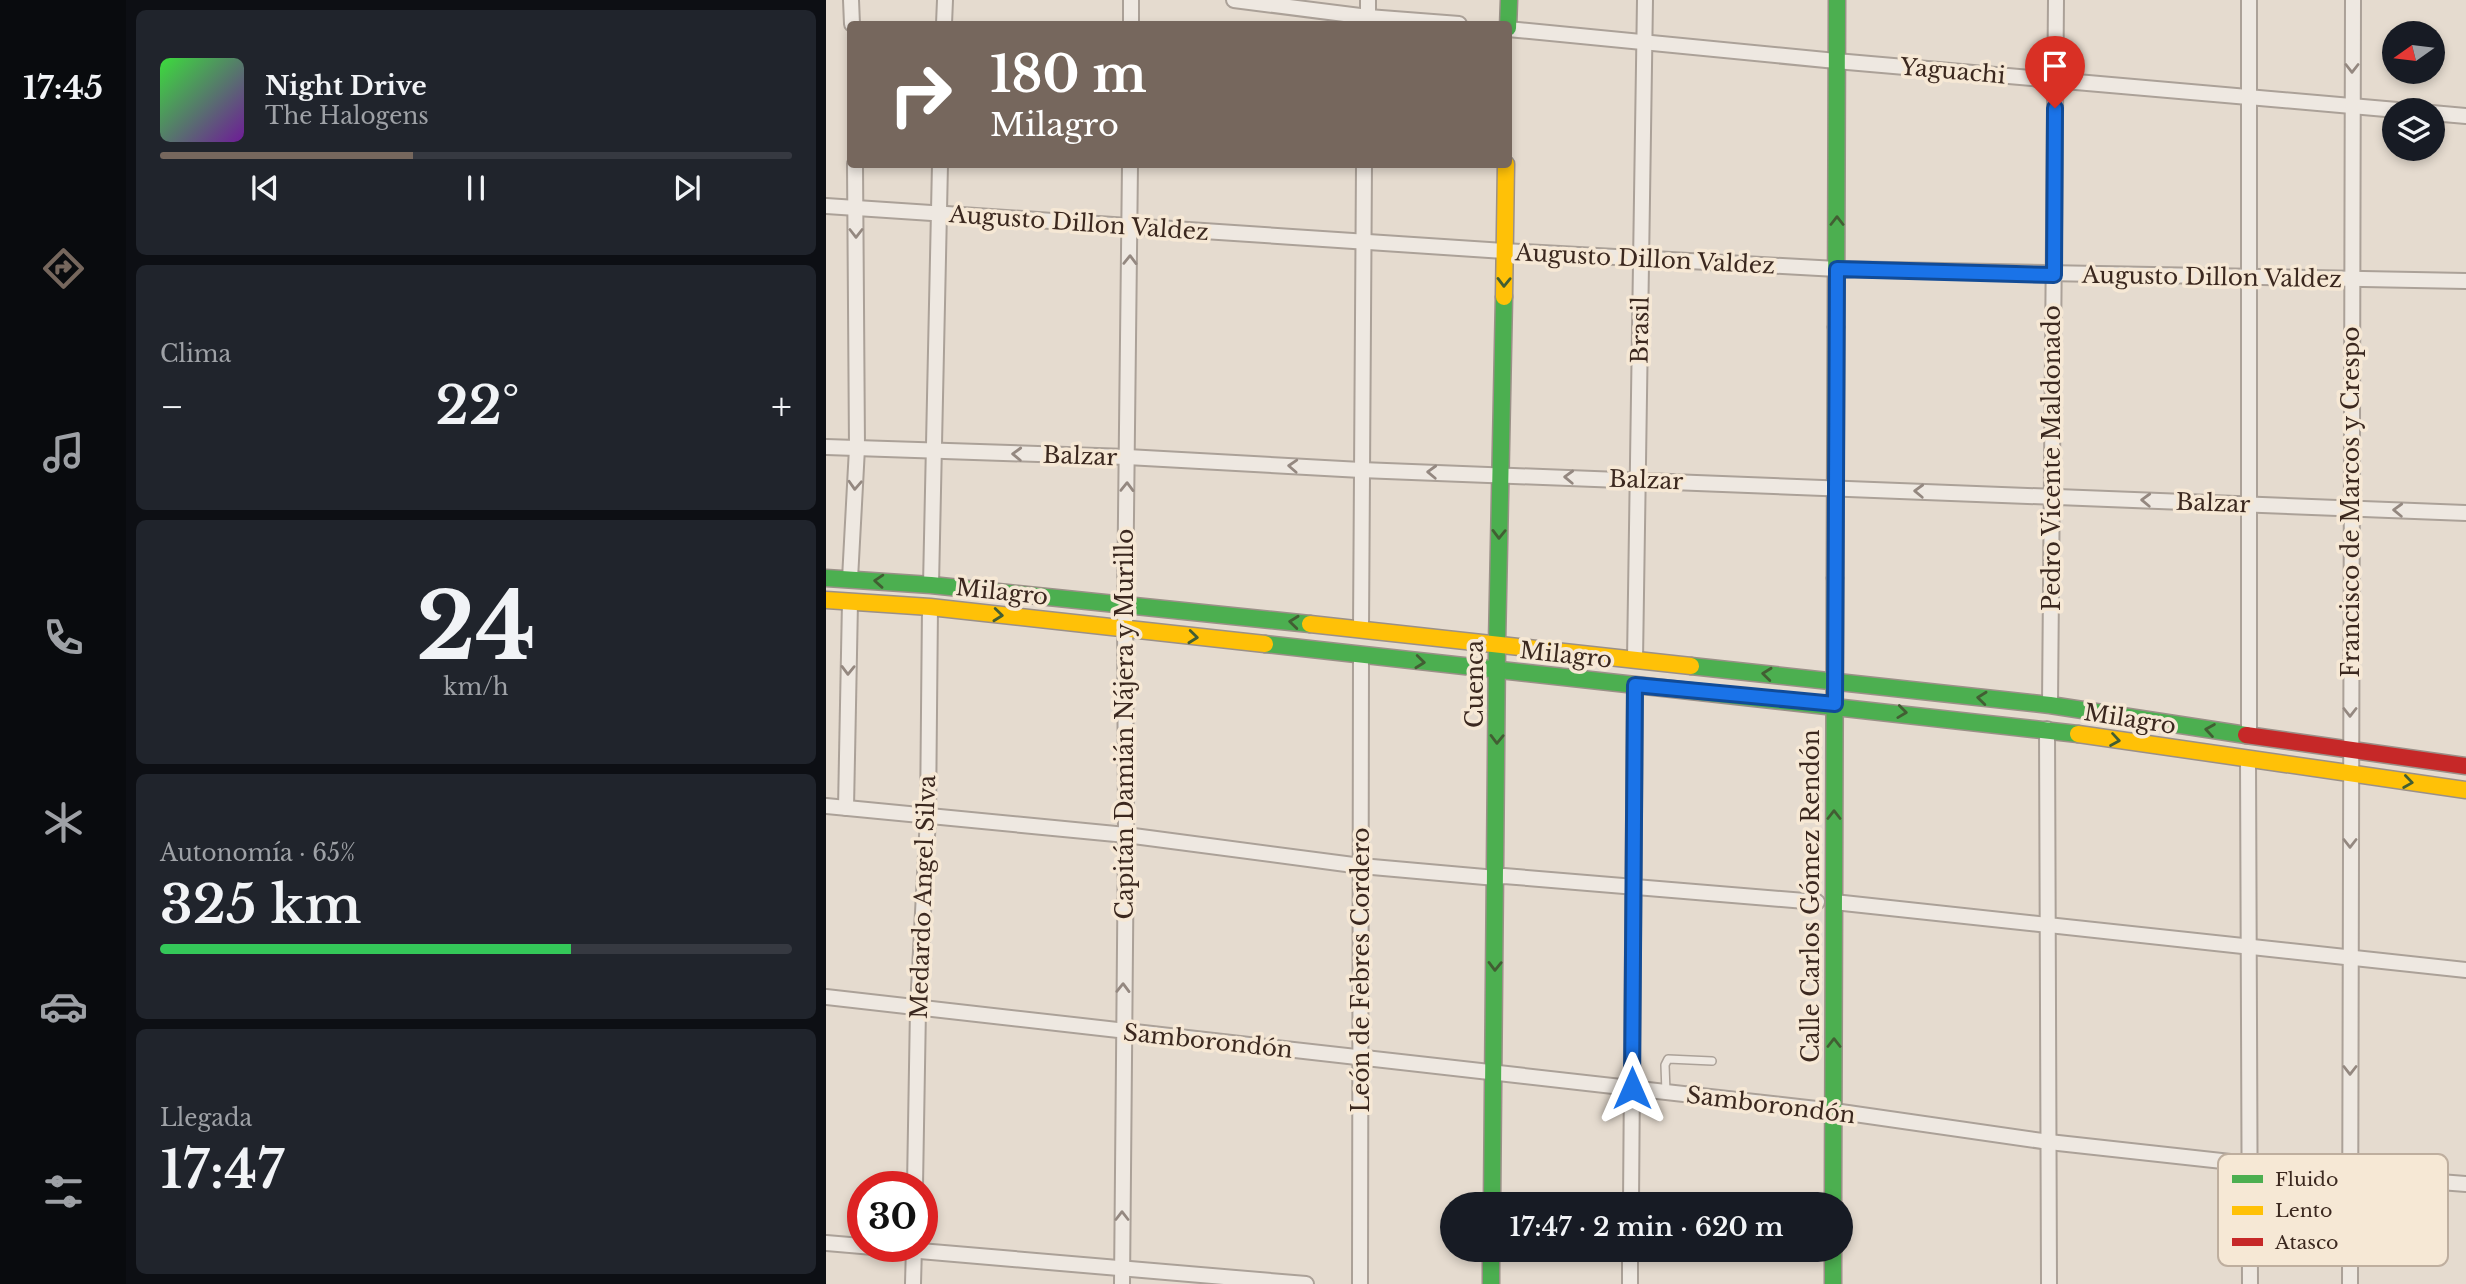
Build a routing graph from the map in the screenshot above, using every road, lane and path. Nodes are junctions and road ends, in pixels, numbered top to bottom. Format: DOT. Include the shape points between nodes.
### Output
graph roads {
  1 [pos="851,0"];
  2 [pos="945,0"];
  3 [pos="1130,0"];
  4 [pos="1234,0"];
  5 [pos="1368,0"];
  6 [pos="1509,0"];
  7 [pos="1645,0"];
  8 [pos="1837,0"];
  9 [pos="2056,0"];
  10 [pos="2249,0"];
  11 [pos="2353,0"];
  12 [pos="852,21"];
  13 [pos="944,21"];
  14 [pos="1130,21"];
  15 [pos="1368,21"];
  16 [pos="1508,21"];
  17 [pos="1512,28"];
  18 [pos="1644,41"];
  19 [pos="1836,61"];
  20 [pos="2055,80"];
  21 [pos="2249,97"];
  22 [pos="2352,107"];
  23 [pos="2382,109"];
  24 [pos="2445,114"];
  25 [pos="2466,116"];
  26 [pos="855,168"];
  27 [pos="940,168"];
  28 [pos="1130,168"];
  29 [pos="1364,168"];
  30 [pos="1506,168"];
  31 [pos="826,206"];
  32 [pos="856,207"];
  33 [pos="939,214"];
  34 [pos="1130,226"];
  35 [pos="1362,241"];
  36 [pos="1504,251"];
  37 [pos="1641,257"];
  38 [pos="1837,269"];
  39 [pos="2054,275"];
  40 [pos="2249,278"];
  41 [pos="2351,279"];
  42 [pos="2466,281"];
  43 [pos="826,447"];
  44 [pos="857,448"];
  45 [pos="933,451"];
  46 [pos="1127,457"];
  47 [pos="1361,470"];
  48 [pos="1500,474"];
  49 [pos="1638,480"];
  50 [pos="1835,488"];
  51 [pos="2052,496"];
  52 [pos="2249,504"];
  53 [pos="2351,508"];
  54 [pos="2466,513"];
  55 [pos="826,578"];
  56 [pos="850,579"];
  57 [pos="931,585"];
  58 [pos="826,600"];
  59 [pos="850,602"];
  60 [pos="1125,604"];
  61 [pos="930,607"];
  62 [pos="1126,629"];
  63 [pos="1362,629"];
  64 [pos="1497,643"];
  65 [pos="1361,655"];
  66 [pos="1635,660"];
  67 [pos="1498,670"];
  68 [pos="1835,681"];
  69 [pos="1635,685"];
  70 [pos="1835,704"];
  71 [pos="2050,705"];
  72 [pos="2047,729"];
  73 [pos="2249,736"];
  74 [pos="2350,751"];
  75 [pos="2248,760"];
  76 [pos="2466,766"];
  77 [pos="2350,775"];
  78 [pos="2466,790"];
  79 [pos="826,806"];
  80 [pos="846,808"];
  81 [pos="928,817"];
  82 [pos="1126,835"];
  83 [pos="1361,866"];
  84 [pos="1500,877"];
  85 [pos="1634,888"];
  86 [pos="1817,902"];
  87 [pos="1834,902"];
  88 [pos="2049,926"];
  89 [pos="2249,947"];
  90 [pos="2350,958"];
  91 [pos="2466,970"];
  92 [pos="826,997"];
  93 [pos="918,1008"];
  94 [pos="1123,1032"];
  95 [pos="1361,1058"];
  96 [pos="1712,1061"];
  97 [pos="1493,1073"];
  98 [pos="1632,1088"];
  99 [pos="1666,1092"];
  100 [pos="1833,1111"];
  101 [pos="2049,1142"];
  102 [pos="2249,1154"];
  103 [pos="2350,1154"];
  104 [pos="2218,1161"];
  105 [pos="915,1171"];
  106 [pos="2448,1183"];
  107 [pos="2466,1184"];
  108 [pos="1492,1192"];
  109 [pos="1631,1192"];
  110 [pos="1833,1192"];
  111 [pos="826,1243"];
  112 [pos="847,1244"];
  113 [pos="938,1251"];
  114 [pos="914,1262"];
  115 [pos="1491,1262"];
  116 [pos="1630,1262"];
  117 [pos="1833,1262"];
  118 [pos="2250,1266"];
  119 [pos="2350,1266"];
  120 [pos="1122,1277"];
  121 [pos="913,1284"];
  122 [pos="1306,1284"];
  123 [pos="1360,1284"];
  124 [pos="1491,1284"];
  125 [pos="1630,1284"];
  126 [pos="1833,1284"];
  127 [pos="2049,1284"];
  128 [pos="2250,1284"];
  129 [pos="2350,1284"];
  1 -- 12 [label="street"];
  2 -- 13 [label="street"];
  3 -- 14 [label="street"];
  4 -- 15 [label="street"];
  5 -- 15 [label="street"];
  6 -- 16 [label="main road"];
  7 -- 18 [label="street, Brasil"];
  8 -- 19 [label="main road, Calle Carlos Gómez Rendón"];
  9 -- 20 [label="street, Pedro Vicente Maldonado"];
  10 -- 21 [label="street"];
  11 -- 22 [label="street, Francisco de Marcos y Crespo, one-way"];
  17 -- 18 [label="street, Yaguachi"];
  18 -- 19 [label="street, Yaguachi"];
  18 -- 37 [label="street, Brasil"];
  19 -- 20 [label="street, Yaguachi"];
  38 -- 19 [label="main road, Calle Carlos Gómez Rendón, one-way"];
  20 -- 21 [label="street, Yaguachi"];
  20 -- 39 [label="street, Pedro Vicente Maldonado"];
  21 -- 22 [label="street, Yaguachi"];
  21 -- 40 [label="street"];
  22 -- 23 [label="street, Yaguachi"];
  22 -- 41 [label="street, Francisco de Marcos y Crespo"];
  24 -- 25 [label="street"];
  26 -- 32 [label="street"];
  27 -- 33 [label="street"];
  28 -- 34 [label="street, Capitán Damián Nájera y Murillo"];
  29 -- 35 [label="street"];
  30 -- 36 [label="main road, Cuenca"];
  31 -- 32 [label="street, Augusto Dillon Valdez"];
  32 -- 33 [label="street, Augusto Dillon Valdez"];
  32 -- 44 [label="street, one-way"];
  33 -- 34 [label="street, Augusto Dillon Valdez"];
  33 -- 45 [label="street"];
  34 -- 35 [label="street, Augusto Dillon Valdez"];
  46 -- 34 [label="street, Capitán Damián Nájera y Murillo, one-way"];
  35 -- 36 [label="street, Augusto Dillon Valdez"];
  35 -- 47 [label="street"];
  36 -- 37 [label="street, Augusto Dillon Valdez"];
  36 -- 48 [label="main road, Cuenca, one-way"];
  37 -- 38 [label="street, Augusto Dillon Valdez"];
  37 -- 49 [label="street, Brasil"];
  38 -- 39 [label="street, Augusto Dillon Valdez"];
  38 -- 50 [label="main road, Calle Carlos Gómez Rendón"];
  39 -- 40 [label="street, Augusto Dillon Valdez"];
  39 -- 51 [label="street, Pedro Vicente Maldonado"];
  40 -- 41 [label="street, Augusto Dillon Valdez"];
  40 -- 52 [label="street"];
  41 -- 42 [label="street, Augusto Dillon Valdez"];
  41 -- 53 [label="street, Francisco de Marcos y Crespo"];
  43 -- 44 [label="street, Balzar"];
  44 -- 45 [label="street, Balzar"];
  44 -- 56 [label="street, one-way"];
  46 -- 45 [label="street, Balzar, one-way"];
  45 -- 57 [label="street"];
  47 -- 46 [label="street, Balzar, one-way"];
  60 -- 46 [label="street, Capitán Damián Nájera y Murillo, one-way"];
  48 -- 47 [label="street, Balzar, one-way"];
  47 -- 63 [label="street"];
  49 -- 48 [label="street, Balzar, one-way"];
  48 -- 64 [label="main road, Cuenca, one-way"];
  49 -- 50 [label="street, Balzar"];
  49 -- 66 [label="street, Brasil"];
  51 -- 50 [label="street, Balzar, one-way"];
  50 -- 68 [label="main road, Calle Carlos Gómez Rendón"];
  52 -- 51 [label="street, Balzar, one-way"];
  51 -- 71 [label="street, Pedro Vicente Maldonado"];
  52 -- 53 [label="street, Balzar"];
  52 -- 73 [label="street"];
  54 -- 53 [label="street, Balzar, one-way"];
  53 -- 74 [label="street, Francisco de Marcos y Crespo, one-way"];
  55 -- 56 [label="main road, Milagro"];
  57 -- 56 [label="main road, Milagro, one-way"];
  57 -- 60 [label="main road, Milagro"];
  58 -- 59 [label="main road, Milagro"];
  59 -- 61 [label="main road, Milagro"];
  59 -- 80 [label="street, one-way"];
  60 -- 62 [label="street, Capitán Damián Nájera y Murillo"];
  63 -- 60 [label="main road, Milagro, one-way"];
  61 -- 62 [label="main road, Milagro, one-way"];
  61 -- 81 [label="street, Medardo Angel Silva"];
  62 -- 65 [label="main road, Milagro, one-way"];
  62 -- 82 [label="street, Capitán Damián Nájera y Murillo"];
  63 -- 64 [label="main road, Milagro"];
  64 -- 66 [label="main road, Milagro"];
  64 -- 67 [label="main road, Cuenca"];
  65 -- 67 [label="main road, Milagro, one-way"];
  65 -- 83 [label="street, León de Febres Cordero"];
  68 -- 66 [label="main road, Milagro, one-way"];
  67 -- 69 [label="main road, Milagro"];
  67 -- 84 [label="main road, Cuenca, one-way"];
  68 -- 70 [label="main road, Calle Carlos Gómez Rendón"];
  71 -- 68 [label="main road, Milagro, one-way"];
  69 -- 70 [label="main road, Milagro"];
  69 -- 85 [label="street"];
  70 -- 72 [label="main road, Milagro, one-way"];
  87 -- 70 [label="main road, Calle Carlos Gómez Rendón, one-way"];
  73 -- 71 [label="main road, Milagro, one-way"];
  72 -- 75 [label="main road, Milagro, one-way"];
  72 -- 88 [label="street"];
  73 -- 74 [label="main road, Milagro"];
  74 -- 76 [label="main road, Milagro"];
  74 -- 77 [label="street, Francisco de Marcos y Crespo"];
  75 -- 77 [label="main road, Milagro"];
  75 -- 89 [label="street"];
  77 -- 78 [label="main road, Milagro, one-way"];
  77 -- 90 [label="street, one-way"];
  79 -- 80 [label="street"];
  80 -- 81 [label="street"];
  81 -- 82 [label="street"];
  81 -- 93 [label="street, Medardo Angel Silva"];
  82 -- 83 [label="street"];
  94 -- 82 [label="street, Capitán Damián Nájera y Murillo, one-way"];
  83 -- 84 [label="street"];
  83 -- 95 [label="street, León de Febres Cordero"];
  84 -- 85 [label="street"];
  84 -- 97 [label="main road, Cuenca, one-way"];
  85 -- 86 [label="street"];
  85 -- 98 [label="street"];
  86 -- 87 [label="main road"];
  87 -- 88 [label="street"];
  100 -- 87 [label="main road, Calle Carlos Gómez Rendón, one-way"];
  88 -- 89 [label="street"];
  88 -- 101 [label="street"];
  89 -- 90 [label="street"];
  89 -- 102 [label="street"];
  90 -- 91 [label="street"];
  90 -- 103 [label="street, one-way"];
  92 -- 93 [label="street, Samborondón"];
  93 -- 94 [label="street, Samborondón"];
  93 -- 105 [label="street, Medardo Angel Silva"];
  94 -- 95 [label="street, Samborondón"];
  120 -- 94 [label="street, Capitán Damián Nájera y Murillo, one-way"];
  95 -- 97 [label="street, Samborondón"];
  95 -- 123 [label="street, León de Febres Cordero"];
  96 -- 99 [label="lane" via="1668,1059"];
  97 -- 98 [label="street, Samborondón"];
  97 -- 108 [label="main road, Cuenca"];
  98 -- 99 [label="street, Samborondón"];
  98 -- 109 [label="street"];
  99 -- 100 [label="street, Samborondón"];
  100 -- 101 [label="street, Samborondón"];
  100 -- 110 [label="main road, Calle Carlos Gómez Rendón"];
  101 -- 104 [label="street, Samborondón"];
  101 -- 127 [label="street"];
  106 -- 107 [label="street, Samborondón"];
  111 -- 112 [label="street"];
  113 -- 120 [label="street"];
  114 -- 121 [label="street"];
  115 -- 124 [label="main road"];
  116 -- 125 [label="street"];
  117 -- 126 [label="main road"];
  118 -- 128 [label="street"];
  119 -- 129 [label="street"];
  120 -- 122 [label="street"];
}
